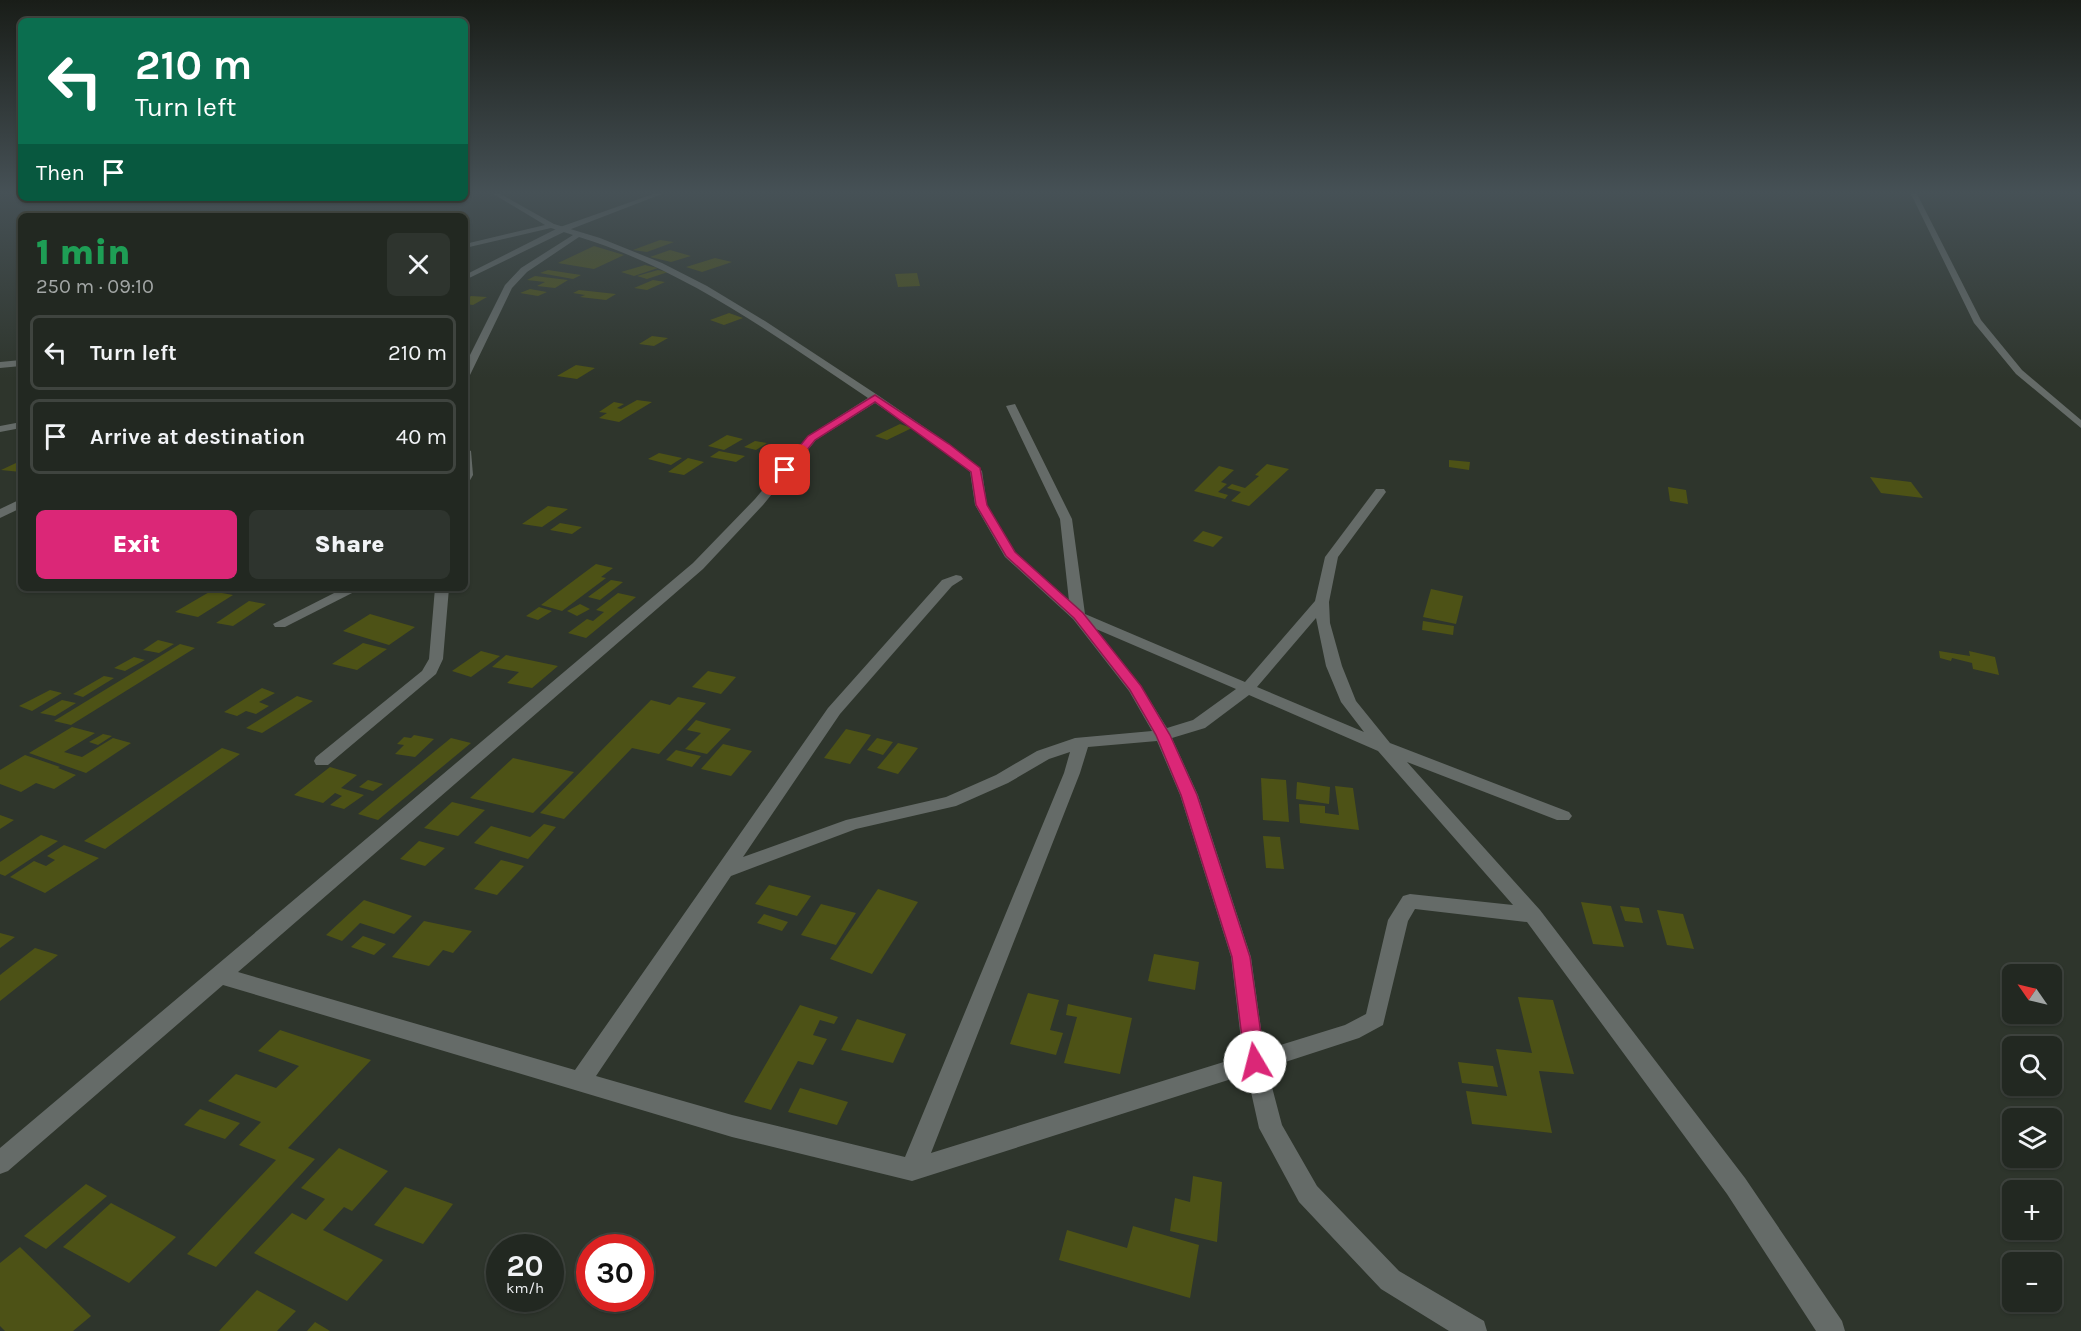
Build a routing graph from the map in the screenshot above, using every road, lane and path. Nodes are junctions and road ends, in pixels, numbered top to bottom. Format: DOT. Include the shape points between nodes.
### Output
graph roads {
  1 [pos="513,254"];
  2 [pos="548,254"];
  3 [pos="631,254"];
  4 [pos="1944,254"];
  5 [pos="468,276"];
  6 [pos="18,363"];
  7 [pos="0,365"];
  8 [pos="468,369"];
  9 [pos="875,398"];
  10 [pos="1011,406"];
  11 [pos="2081,424"];
  12 [pos="18,426"];
  13 [pos="0,429"];
  14 [pos="1380,492"];
  15 [pos="18,505"];
  16 [pos="0,514"];
  17 [pos="956,579"];
  18 [pos="349,591"];
  19 [pos="442,591"];
  20 [pos="1322,602"];
  21 [pos="1078,616"];
  22 [pos="280,624"];
  23 [pos="1247,689"];
  24 [pos="1163,735"];
  25 [pos="1081,742"];
  26 [pos="1384,747"];
  27 [pos="322,761"];
  28 [pos="1563,816"];
  29 [pos="724,871"];
  30 [pos="1533,915"];
  31 [pos="219,975"];
  32 [pos="1255,1062"];
  33 [pos="579,1082"];
  34 [pos="0,1162"];
  35 [pos="912,1170"];
  36 [pos="1474,1331"];
  37 [pos="1832,1331"];
  1 -- 5 [label="street"];
  2 -- 8 [label="street" via="524,270 508,287"];
  3 -- 9 [label="street" via="704,288"];
  4 -- 11 [label="street" via="1977,321 2019,372"];
  6 -- 7 [label="street"];
  9 -- 21 [label="street" via="976,471 981,505 1010,554"];
  9 -- 31 [label="street" via="812,438 698,567"];
  10 -- 21 [label="street" via="1066,519"];
  12 -- 13 [label="street"];
  14 -- 20 [label="street" via="1332,557"];
  15 -- 16 [label="street"];
  17 -- 29 [label="street" via="947,583 834,711"];
  18 -- 22 [label="street"];
  19 -- 27 [label="street" via="436,659 428,674"];
  20 -- 23 [label="street"];
  20 -- 26 [label="street" via="1323,623 1341,684 1349,702"];
  21 -- 23 [label="street"];
  21 -- 24 [label="street" via="1136,689"];
  23 -- 24 [label="street" via="1199,724"];
  23 -- 26 [label="street"];
  24 -- 25 [label="street"];
  24 -- 32 [label="street" via="1189,795 1241,957"];
  25 -- 29 [label="street" via="1043,755 950,802 852,824"];
  25 -- 35 [label="street" via="1072,773"];
  26 -- 28 [label="street"];
  26 -- 30 [label="street"];
  29 -- 33 [label="street"];
  30 -- 32 [label="street" via="1410,901 1398,920 1375,1019 1351,1032"];
  30 -- 37 [label="street" via="1736,1186"];
  31 -- 33 [label="street"];
  31 -- 34 [label="street"];
  32 -- 35 [label="street"];
  32 -- 36 [label="street" via="1271,1128 1308,1194 1390,1280"];
  33 -- 35 [label="street" via="732,1126"];
}
